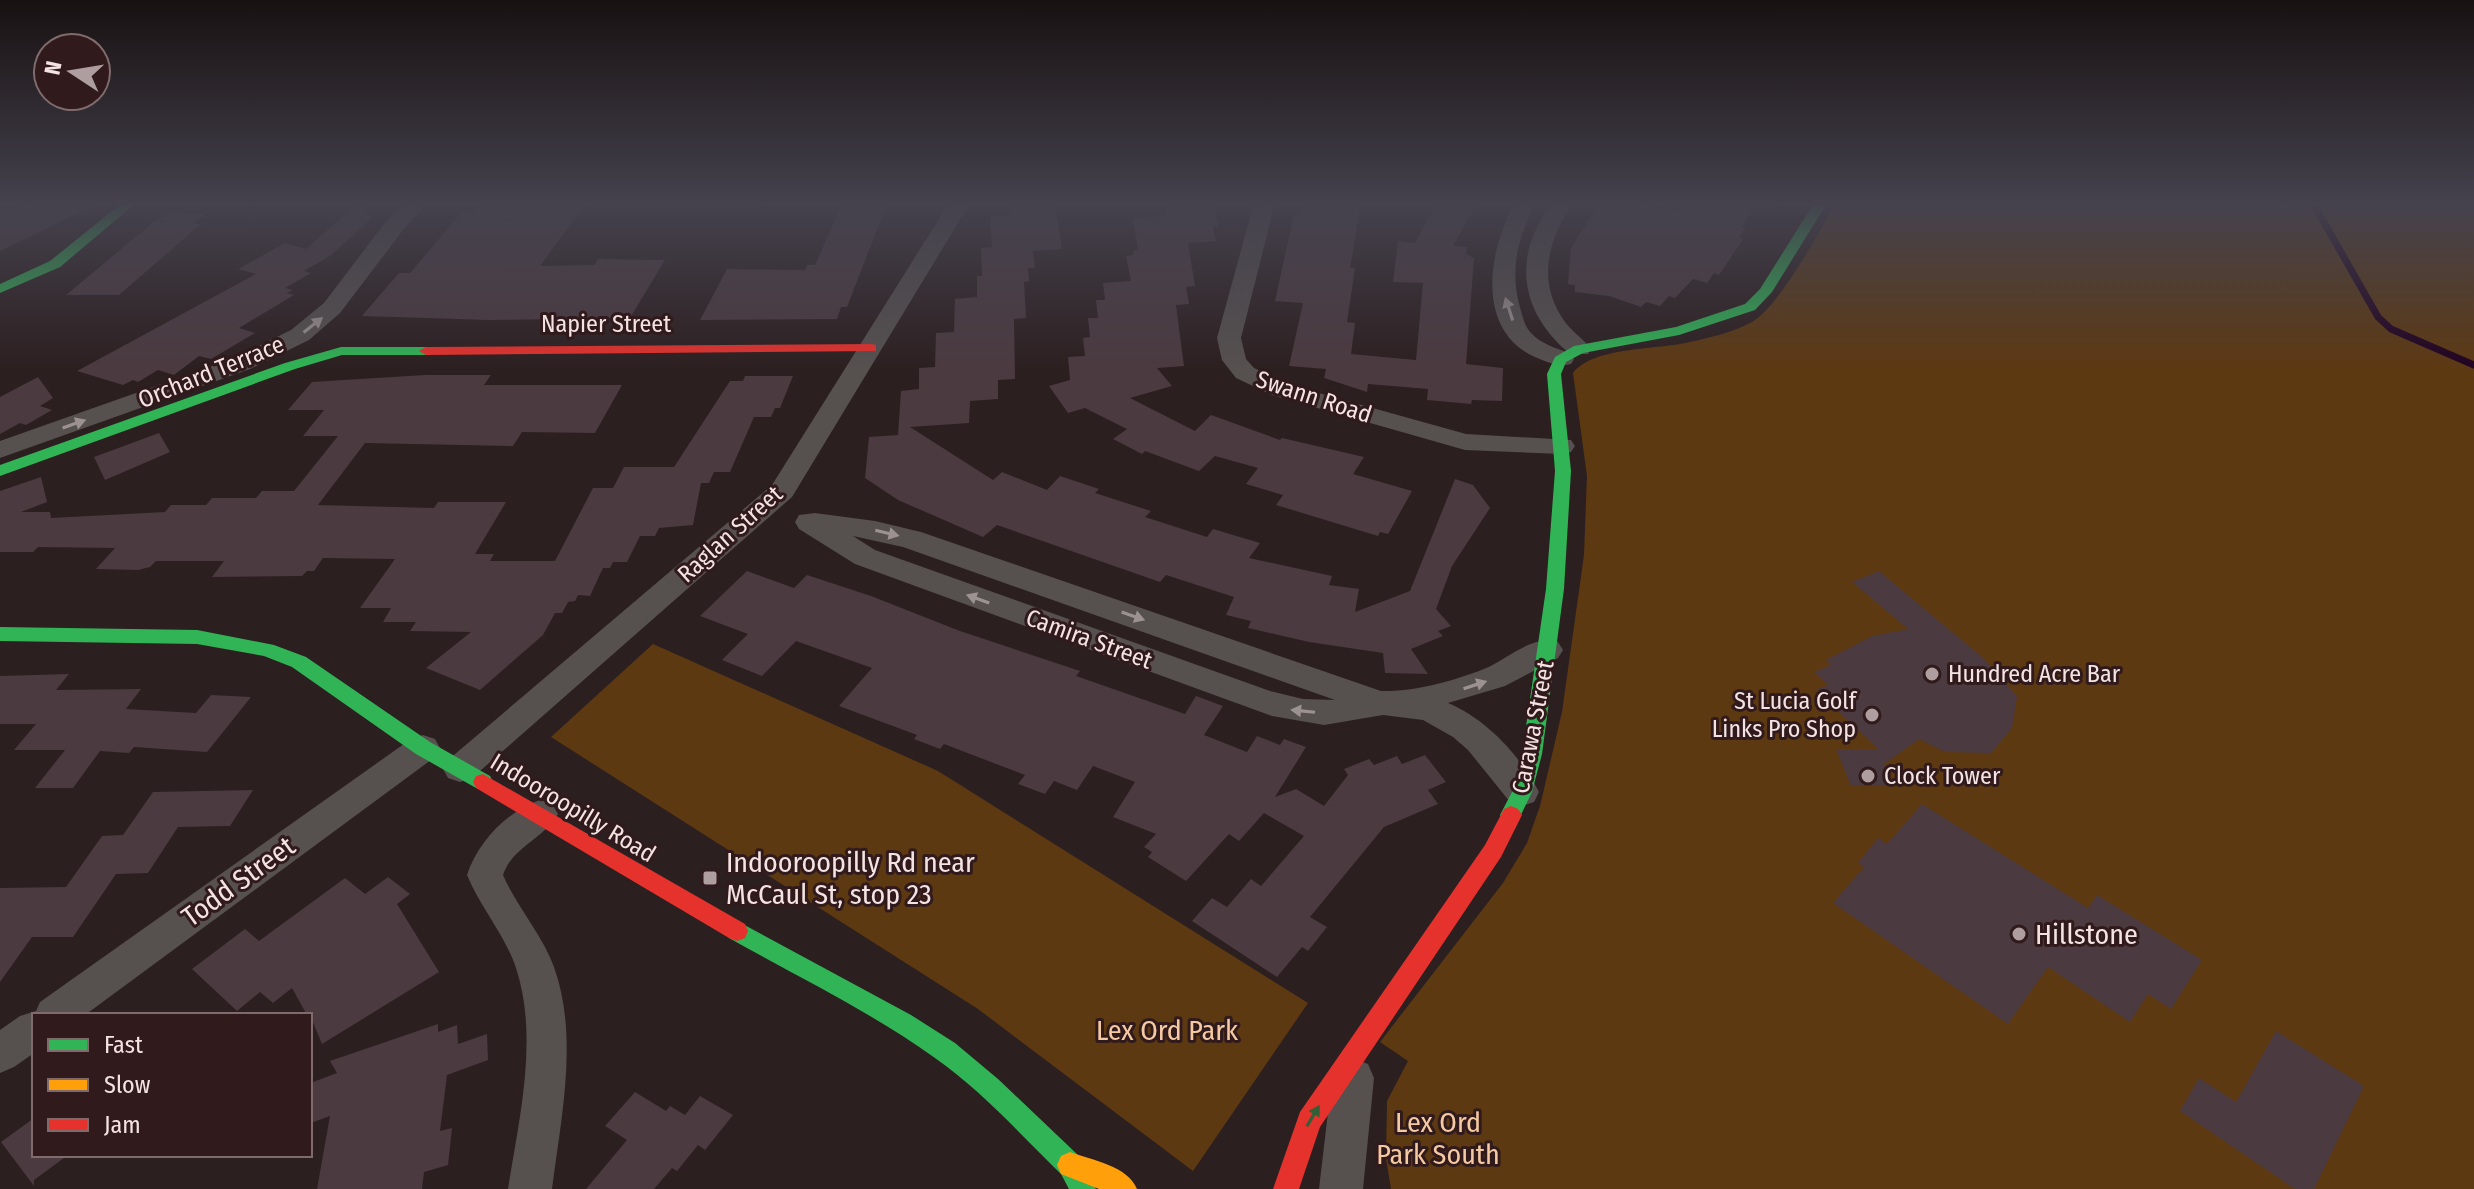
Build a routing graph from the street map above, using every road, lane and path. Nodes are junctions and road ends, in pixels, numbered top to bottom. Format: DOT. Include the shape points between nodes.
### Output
graph roads {
  1 [pos="53,258"];
  2 [pos="60,258"];
  3 [pos="370,258"];
  4 [pos="926,258"];
  5 [pos="1250,258"];
  6 [pos="1505,258"];
  7 [pos="1540,258"];
  8 [pos="1786,258"];
  9 [pos="0,279"];
  10 [pos="0,289"];
  11 [pos="871,348"];
  12 [pos="341,351"];
  13 [pos="1571,354"];
  14 [pos="0,450"];
  15 [pos="1562,459"];
  16 [pos="0,471"];
  17 [pos="763,508"];
  18 [pos="0,634"];
  19 [pos="1547,650"];
  20 [pos="1390,703"];
  21 [pos="423,748"];
  22 [pos="460,769"];
  23 [pos="1522,792"];
  24 [pos="540,814"];
  25 [pos="57,1013"];
  26 [pos="1357,1052"];
  27 [pos="1070,1165"];
  28 [pos="530,1189"];
  29 [pos="1083,1189"];
  30 [pos="1124,1189"];
  31 [pos="1286,1189"];
  32 [pos="1341,1189"];
  1 -- 9 [label="street"];
  2 -- 10 [label="street"];
  14 -- 3 [label="street, Orchard Terrace, one-way" via="241,364 300,335 335,305"];
  4 -- 11 [label="street, Raglan Street"];
  5 -- 15 [label="street, Swann Road" via="1231,325 1230,349 1237,365 1258,382 1486,452"];
  13 -- 6 [label="street, one-way" via="1531,345 1518,334 1502,286"];
  7 -- 13 [label="street" via="1541,303"];
  8 -- 13 [label="street" via="1750,307 1685,330"];
  11 -- 12 [label="street, Napier Street"];
  11 -- 17 [label="street, Raglan Street" via="786,486"];
  12 -- 16 [label="street, Orchard Terrace"];
  13 -- 15 [label="street, Carawa Street" via="1554,374"];
  15 -- 19 [label="street, Carawa Street"];
  17 -- 20 [label="street, Camira Street" via="809,522 865,557 1261,701 1321,712"];
  17 -- 22 [label="street, Raglan Street"];
  18 -- 21 [label="street, Indooroopilly Road" via="197,637 267,650 299,662"];
  20 -- 19 [label="street, Camira Street, one-way" via="1447,694 1494,678"];
  19 -- 23 [label="street, Carawa Street"];
  20 -- 23 [label="street, Camira Street" via="1446,716 1473,731"];
  21 -- 22 [label="street, Indooroopilly Road"];
  21 -- 25 [label="street, Todd Street"];
  22 -- 24 [label="street, Indooroopilly Road"];
  23 -- 26 [label="street, Carawa Street" via="1493,851"];
  24 -- 27 [label="street, Indooroopilly Road" via="946,1051"];
  24 -- 28 [label="street" via="499,849 485,875 530,956 543,999 543,1082"];
  31 -- 26 [label="street, Carawa Street, one-way" via="1309,1121"];
  26 -- 32 [label="street, Carawa Street"];
  27 -- 29 [label="street, Indooroopilly Road"];
  27 -- 30 [label="street, Indooroopilly Road"];
}
